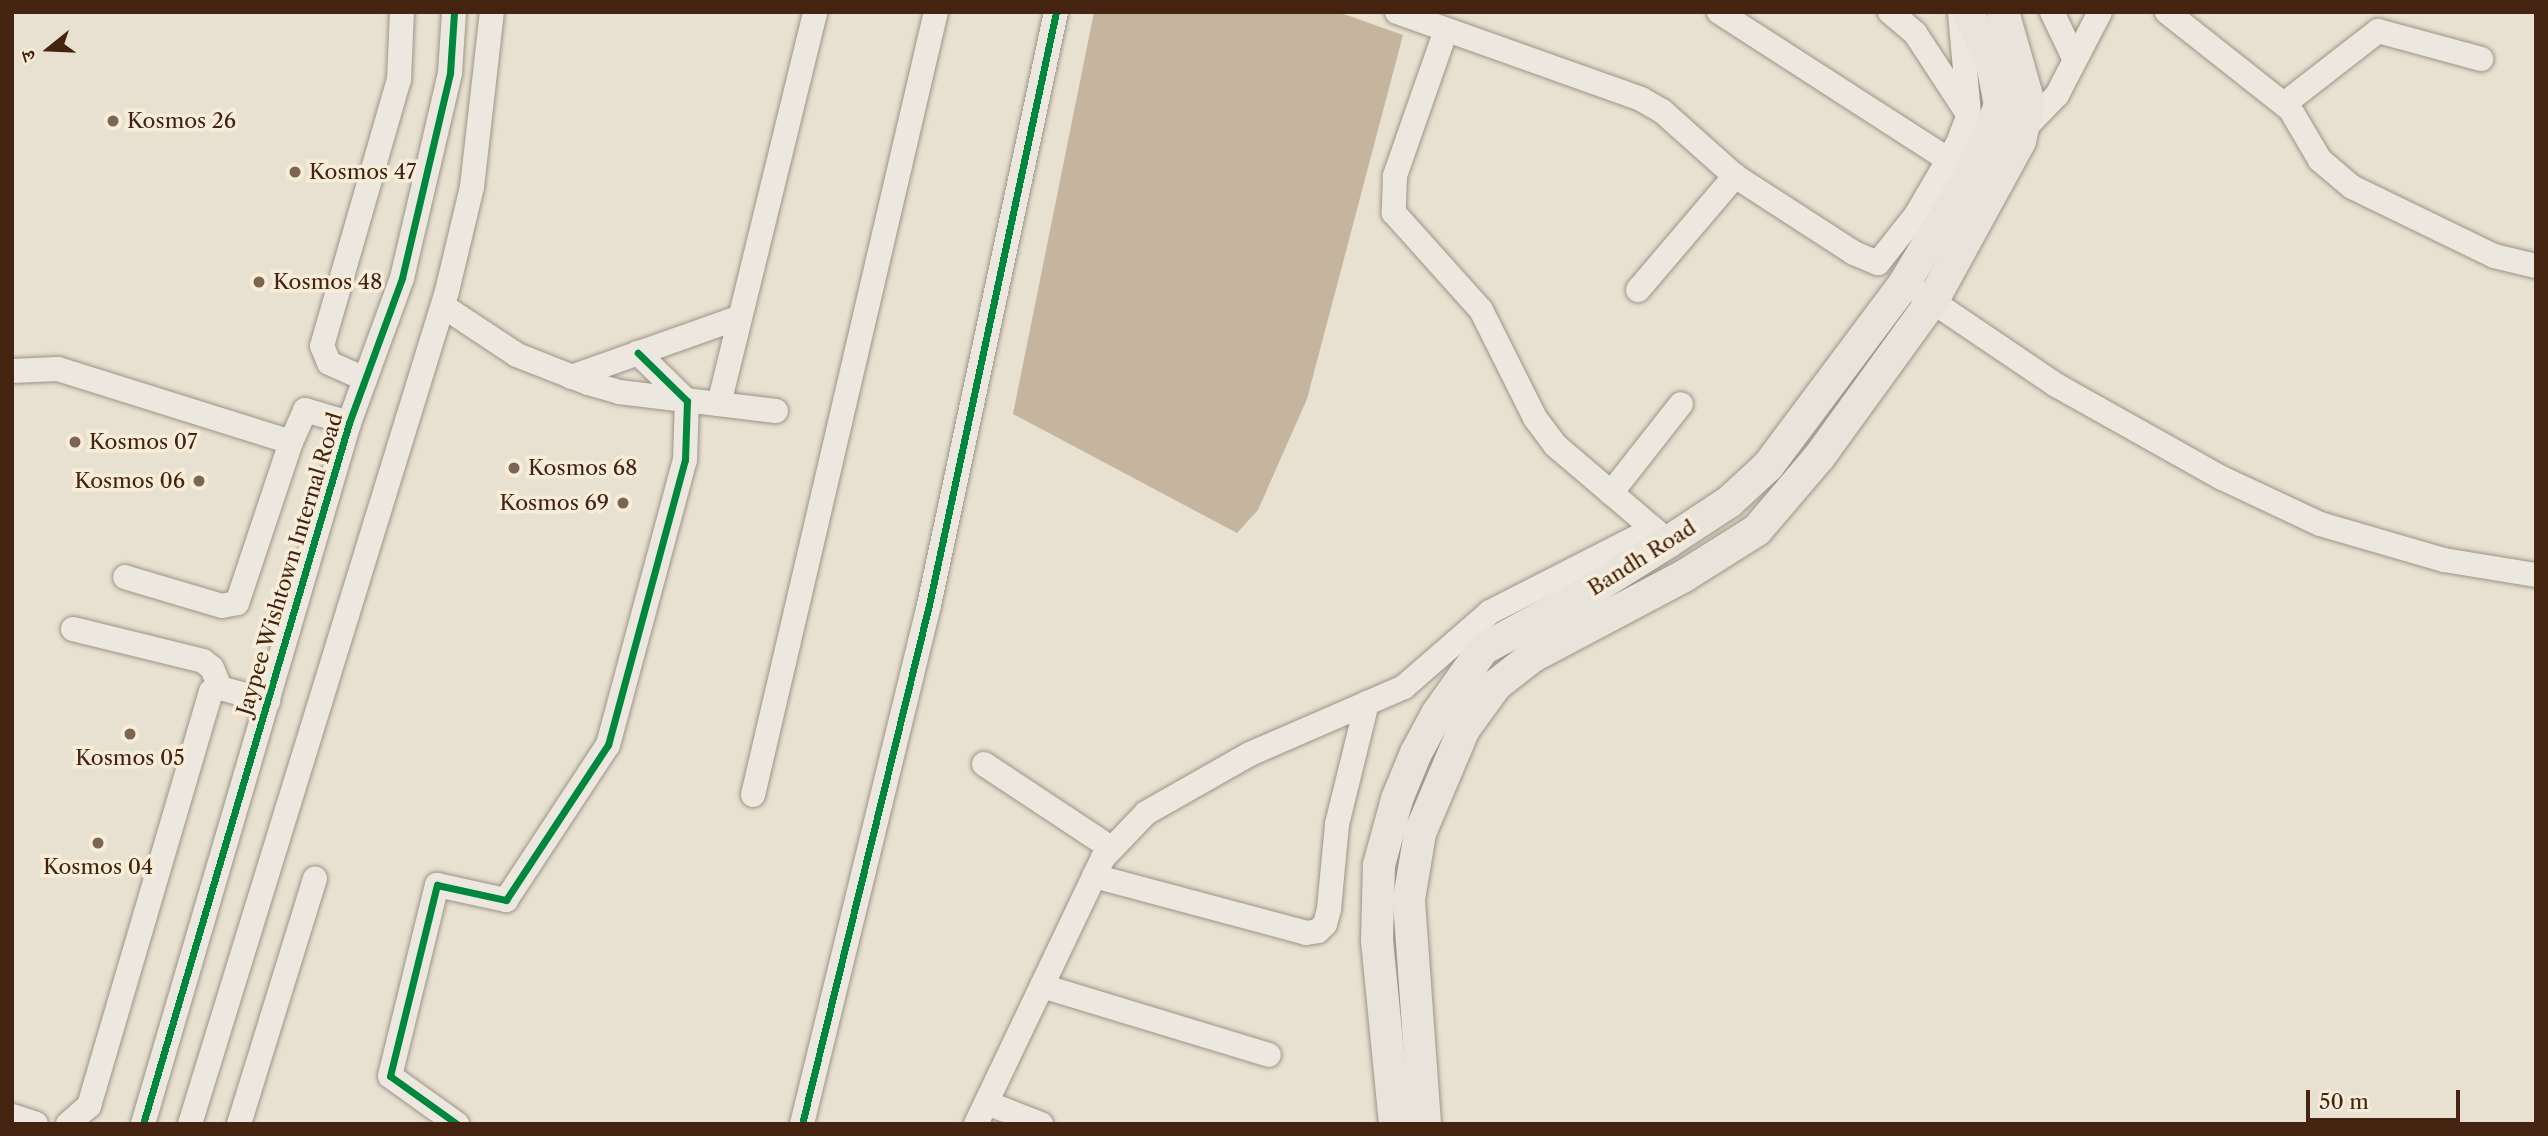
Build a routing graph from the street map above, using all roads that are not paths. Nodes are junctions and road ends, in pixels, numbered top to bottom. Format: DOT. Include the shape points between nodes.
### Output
graph roads {
  1 [pos="402,12"];
  2 [pos="454,12"];
  3 [pos="492,12"];
  4 [pos="815,12"];
  5 [pos="936,12"];
  6 [pos="1056,12"];
  7 [pos="1396,12"];
  8 [pos="1718,12"];
  9 [pos="1890,12"];
  10 [pos="1960,12"];
  11 [pos="1968,12"];
  12 [pos="2003,12"];
  13 [pos="2052,12"];
  14 [pos="2100,12"];
  15 [pos="2167,12"];
  16 [pos="1435,22"];
  17 [pos="2074,58"];
  18 [pos="2481,59"];
  19 [pos="450,73"];
  20 [pos="486,90"];
  21 [pos="2284,104"];
  22 [pos="1969,115"];
  23 [pos="2024,129"];
  24 [pos="1949,160"];
  25 [pos="1735,176"];
  26 [pos="2536,266"];
  27 [pos="1904,284"];
  28 [pos="1638,290"];
  29 [pos="1933,300"];
  30 [pos="443,306"];
  31 [pos="740,317"];
  32 [pos="638,353"];
  33 [pos="12,371"];
  34 [pos="570,377"];
  35 [pos="365,379"];
  36 [pos="687,401"];
  37 [pos="719,404"];
  38 [pos="1681,404"];
  39 [pos="776,411"];
  40 [pos="349,423"];
  41 [pos="291,442"];
  42 [pos="1611,493"];
  43 [pos="1729,502"];
  44 [pos="1757,530"];
  45 [pos="1661,535"];
  46 [pos="2536,575"];
  47 [pos="125,577"];
  48 [pos="73,629"];
  49 [pos="220,688"];
  50 [pos="268,701"];
  51 [pos="1367,703"];
  52 [pos="984,764"];
  53 [pos="753,795"];
  54 [pos="1111,848"];
  55 [pos="1094,876"];
  56 [pos="315,878"];
  57 [pos="1042,986"];
  58 [pos="1269,1055"];
  59 [pos="981,1113"];
  60 [pos="12,1116"];
  61 [pos="36,1124"];
  62 [pos="68,1124"];
  63 [pos="143,1124"];
  64 [pos="190,1124"];
  65 [pos="239,1124"];
  66 [pos="457,1124"];
  67 [pos="802,1124"];
  68 [pos="1041,1124"];
  69 [pos="1395,1124"];
  70 [pos="1425,1124"];
  1 -- 35 [label="street" via="399,80 322,345 329,363"];
  2 -- 19 [label="street, Jaypee Wishtown Internal Road"];
  3 -- 20 [label="street"];
  4 -- 31 [label="street"];
  5 -- 53 [label="street"];
  6 -- 67 [label="street" via="929,605"];
  7 -- 16 [label="street"];
  8 -- 24 [label="street"];
  9 -- 22 [label="street" via="1915,33"];
  10 -- 22 [label="street"];
  11 -- 27 [label="main road, Bandh Road" via="1992,64 2000,105 1968,178"];
  12 -- 23 [label="main road, Bandh Road" via="2029,103"];
  13 -- 17 [label="street"];
  14 -- 17 [label="street"];
  15 -- 21 [label="street"];
  16 -- 25 [label="street" via="1641,99"];
  16 -- 42 [label="street" via="1395,176 1394,213 1481,310 1535,418 1555,445"];
  17 -- 23 [label="street" via="2057,95"];
  18 -- 21 [label="street" via="2378,32"];
  19 -- 20 [label="street"];
  19 -- 35 [label="street, Jaypee Wishtown Internal Road" via="401,278"];
  20 -- 30 [label="street" via="472,187"];
  21 -- 26 [label="street" via="2302,122 2320,160 2352,187 2494,256"];
  22 -- 24 [label="street"];
  23 -- 29 [label="main road, Bandh Road" via="1987,208"];
  24 -- 25 [label="street" via="1916,215 1878,263 1854,253"];
  25 -- 28 [label="street"];
  27 -- 29 [label="street"];
  27 -- 43 [label="main road, Bandh Road" via="1768,466"];
  29 -- 44 [label="main road, Bandh Road" via="1820,456"];
  29 -- 46 [label="street" via="2068,391 2222,478 2320,524 2444,560"];
  30 -- 34 [label="street" via="517,355"];
  30 -- 64 [label="street"];
  31 -- 32 [label="street"];
  31 -- 37 [label="street"];
  32 -- 34 [label="street"];
  32 -- 36 [label="street"];
  33 -- 41 [label="street" via="58,369"];
  34 -- 36 [label="street" via="620,392"];
  35 -- 40 [label="street, Jaypee Wishtown Internal Road"];
  36 -- 37 [label="street"];
  36 -- 66 [label="street" via="685,460 608,745 506,900 437,885 390,1076"];
  37 -- 39 [label="street"];
  38 -- 42 [label="street"];
  40 -- 41 [label="street" via="304,410"];
  40 -- 50 [label="street, Jaypee Wishtown Internal Road"];
  41 -- 47 [label="street" via="237,603 222,606"];
  42 -- 45 [label="street"];
  43 -- 44 [label="main road"];
  43 -- 45 [label="main road, Bandh Road"];
  44 -- 70 [label="main road, Bandh Road" via="1684,576 1533,656 1496,685 1464,729 1420,833 1409,899"];
  45 -- 51 [label="street" via="1507,601 1469,629 1416,681"];
  45 -- 69 [label="main road, Bandh Road" via="1588,592 1483,649 1416,753 1379,865 1377,942"];
  48 -- 49 [label="street" via="203,661"];
  49 -- 50 [label="street"];
  49 -- 62 [label="street" via="211,692 89,1106"];
  50 -- 63 [label="street, Jaypee Wishtown Internal Road"];
  51 -- 54 [label="street" via="1250,754 1146,813"];
  51 -- 55 [label="street" via="1337,824 1329,909 1318,931 1306,933"];
  52 -- 54 [label="street"];
  54 -- 55 [label="street"];
  55 -- 57 [label="street"];
  56 -- 65 [label="street"];
  57 -- 58 [label="street"];
  57 -- 59 [label="street"];
  59 -- 68 [label="street"];
  60 -- 61 [label="street"];
}
